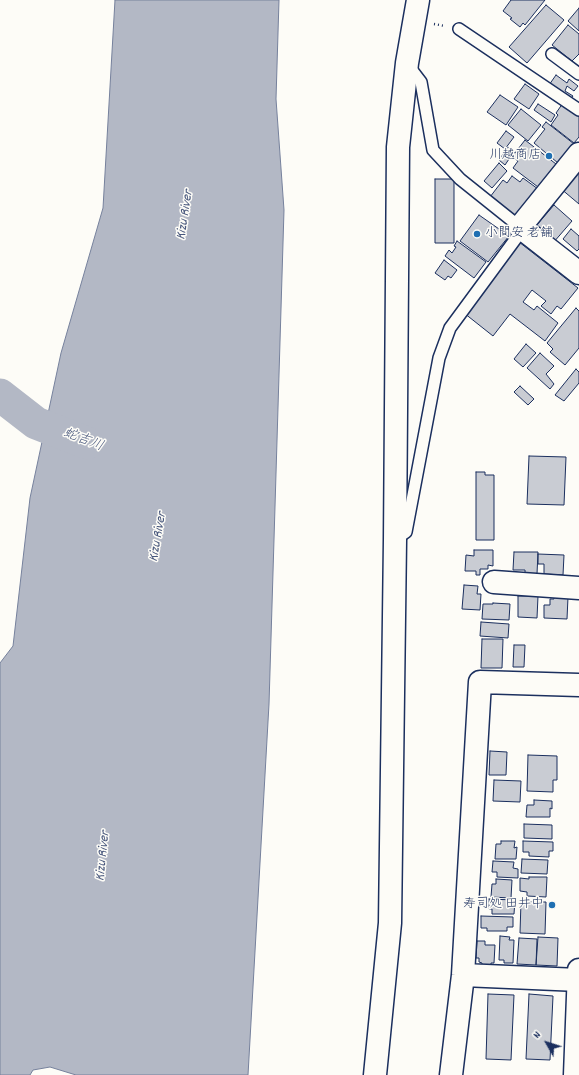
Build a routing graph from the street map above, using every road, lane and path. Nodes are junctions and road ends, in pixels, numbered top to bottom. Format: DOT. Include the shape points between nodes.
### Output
graph roads {
  1 [pos="416,10"];
  2 [pos="459,29"];
  3 [pos="552,54"];
  4 [pos="407,63"];
  5 [pos="579,74"];
  6 [pos="579,110"];
  7 [pos="579,154"];
  8 [pos="520,227"];
  9 [pos="579,273"];
  10 [pos="395,540"];
  11 [pos="494,582"];
  12 [pos="579,588"];
  13 [pos="579,686"];
  14 [pos="579,970"];
  15 [pos="463,975"];
  16 [pos="579,980"];
  17 [pos="375,1075"];
  18 [pos="452,1075"];
  19 [pos="575,1075"];
  1 -- 2 [label="path"];
  1 -- 4 [label="street"];
  2 -- 6 [label="lane"];
  3 -- 5 [label="lane"];
  4 -- 8 [label="lane" via="421,82 433,150 460,179"];
  4 -- 10 [label="street" via="398,147"];
  7 -- 8 [label="street"];
  8 -- 9 [label="street"];
  8 -- 10 [label="lane" via="517,237 450,328 439,358 406,532"];
  10 -- 17 [label="street" via="390,923"];
  11 -- 12 [label="street"];
  13 -- 15 [label="street" via="480,682"];
  14 -- 16 [label="street"];
  15 -- 16 [label="street"];
  15 -- 18 [label="street"];
  16 -- 19 [label="street"];
}
